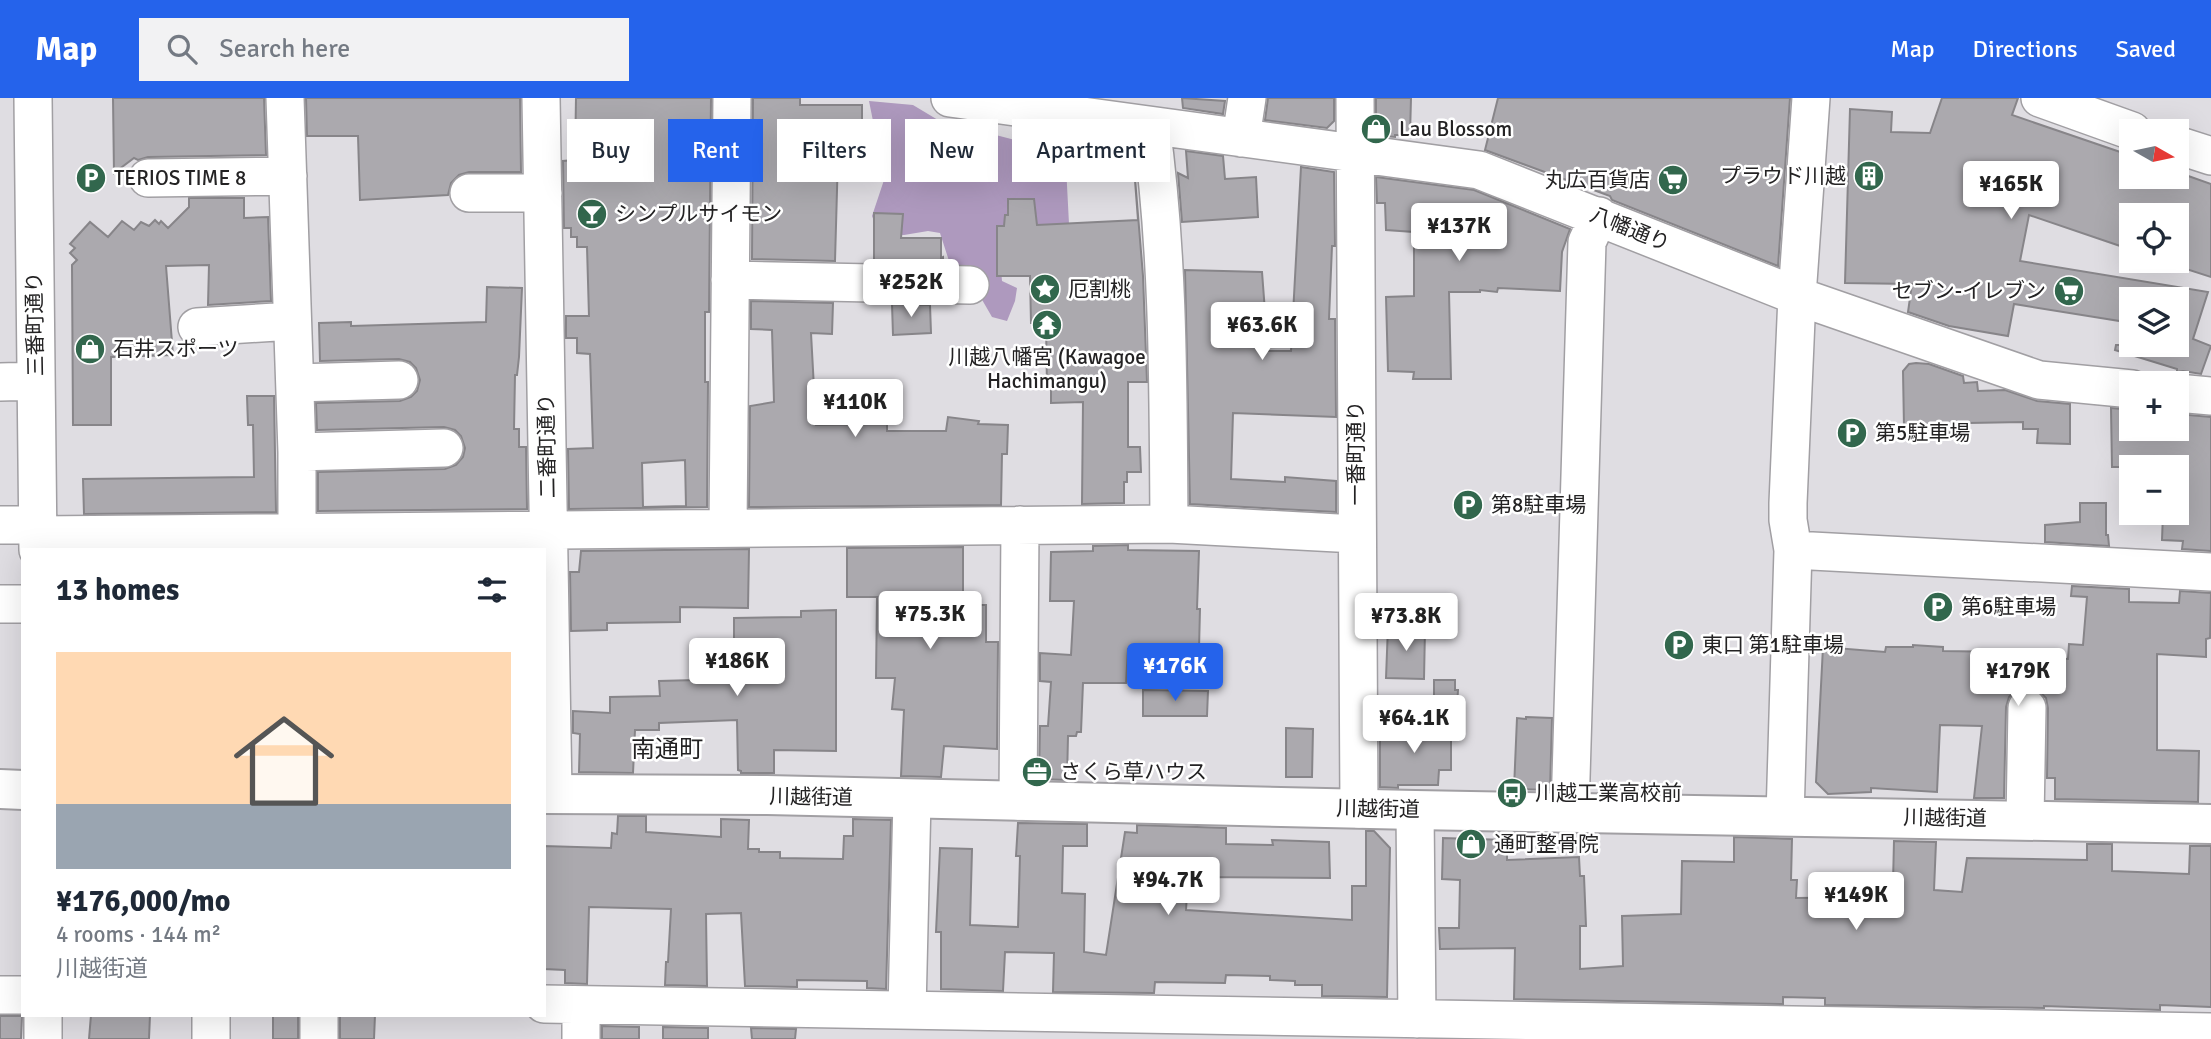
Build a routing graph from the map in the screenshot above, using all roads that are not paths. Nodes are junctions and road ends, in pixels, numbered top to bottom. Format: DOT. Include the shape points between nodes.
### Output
graph roads {
  1 [pos="33,98"];
  2 [pos="285,98"];
  3 [pos="541,98"];
  4 [pos="732,98"];
  5 [pos="950,98"];
  6 [pos="1247,98"];
  7 [pos="1355,98"];
  8 [pos="1811,98"];
  9 [pos="2040,98"];
  10 [pos="1055,106"];
  11 [pos="1117,119"];
  12 [pos="2119,126"];
  13 [pos="1170,129"];
  14 [pos="1241,138"];
  15 [pos="2189,149"];
  16 [pos="1356,152"];
  17 [pos="2211,156"];
  18 [pos="288,176"];
  19 [pos="148,178"];
  20 [pos="1158,182"];
  21 [pos="469,193"];
  22 [pos="543,193"];
  23 [pos="1599,216"];
  24 [pos="730,281"];
  25 [pos="970,285"];
  26 [pos="1797,296"];
  27 [pos="292,321"];
  28 [pos="197,327"];
  29 [pos="399,380"];
  30 [pos="36,381"];
  31 [pos="0,382"];
  32 [pos="295,383"];
  33 [pos="2119,388"];
  34 [pos="2189,394"];
  35 [pos="2211,396"];
  36 [pos="444,448"];
  37 [pos="297,452"];
  38 [pos="1169,524"];
  39 [pos="0,525"];
  40 [pos="1020,525"];
  41 [pos="728,528"];
  42 [pos="548,530"];
  43 [pos="297,533"];
  44 [pos="1356,534"];
  45 [pos="38,537"];
  46 [pos="1793,550"];
  47 [pos="2211,572"];
  48 [pos="0,604"];
  49 [pos="21,604"];
  50 [pos="2027,708"];
  51 [pos="0,789"];
  52 [pos="21,790"];
  53 [pos="549,794"];
  54 [pos="912,799"];
  55 [pos="1018,801"];
  56 [pos="1359,808"];
  57 [pos="1415,810"];
  58 [pos="1570,811"];
  59 [pos="1785,816"];
  60 [pos="2025,820"];
  61 [pos="2211,824"];
  62 [pos="0,995"];
  63 [pos="21,995"];
  64 [pos="546,1005"];
  65 [pos="907,1010"];
  66 [pos="43,1017"];
  67 [pos="211,1017"];
  68 [pos="319,1017"];
  69 [pos="1417,1019"];
  70 [pos="581,1022"];
  71 [pos="844,1024"];
  72 [pos="1108,1026"];
  73 [pos="1358,1028"];
  74 [pos="2211,1032"];
  75 [pos="1872,1033"];
  76 [pos="2085,1034"];
  77 [pos="43,1039"];
  78 [pos="211,1039"];
  79 [pos="319,1039"];
  1 -- 30 [label="street, 三番町通り"];
  2 -- 18 [label="street"];
  3 -- 22 [label="street, 二番町通り"];
  4 -- 24 [label="street"];
  5 -- 10 [label="street, 八幡通り"];
  6 -- 14 [label="street"];
  7 -- 16 [label="street, 一番町通り"];
  8 -- 26 [label="street"];
  9 -- 12 [label="street"];
  10 -- 11 [label="street, 八幡通り"];
  13 -- 14 [label="street, 八幡通り"];
  14 -- 16 [label="street, 八幡通り"];
  15 -- 17 [label="street"];
  16 -- 23 [label="street, 八幡通り" via="1479,170"];
  16 -- 44 [label="street, 一番町通り"];
  18 -- 19 [label="street"];
  18 -- 27 [label="street"];
  20 -- 38 [label="street"];
  21 -- 22 [label="street"];
  22 -- 42 [label="street, 二番町通り"];
  23 -- 26 [label="street, 八幡通り"];
  23 -- 58 [label="street" via="1587,243"];
  24 -- 25 [label="street"];
  24 -- 41 [label="street"];
  26 -- 33 [label="street, 八幡通り" via="2039,380"];
  26 -- 46 [label="street" via="1788,520"];
  27 -- 28 [label="street"];
  27 -- 32 [label="street"];
  29 -- 32 [label="street"];
  30 -- 31 [label="street"];
  30 -- 45 [label="street, 三番町通り"];
  32 -- 37 [label="street"];
  34 -- 35 [label="street"];
  36 -- 37 [label="street"];
  37 -- 43 [label="street"];
  38 -- 40 [label="street"];
  38 -- 44 [label="street"];
  39 -- 45 [label="street"];
  40 -- 41 [label="street"];
  40 -- 55 [label="street"];
  41 -- 42 [label="street"];
  42 -- 43 [label="street"];
  42 -- 53 [label="street, 二番町通り"];
  43 -- 45 [label="street"];
  44 -- 56 [label="street, 一番町通り"];
  46 -- 47 [label="street"];
  46 -- 59 [label="street"];
  48 -- 49 [label="street"];
  50 -- 60 [label="street"];
  51 -- 52 [label="main road"];
  53 -- 54 [label="main road, 川越街道"];
  54 -- 55 [label="main road, 川越街道"];
  54 -- 65 [label="street"];
  55 -- 56 [label="main road, 川越街道"];
  56 -- 57 [label="main road, 川越街道"];
  57 -- 58 [label="main road, 川越街道"];
  57 -- 69 [label="street"];
  58 -- 59 [label="main road, 川越街道"];
  59 -- 60 [label="main road, 川越街道"];
  60 -- 61 [label="main road, 川越街道"];
  62 -- 63 [label="street"];
  64 -- 70 [label="street"];
  65 -- 71 [label="street"];
  65 -- 72 [label="street"];
  66 -- 77 [label="street"];
  67 -- 78 [label="street"];
  68 -- 79 [label="street"];
  69 -- 73 [label="street"];
  69 -- 75 [label="street"];
  70 -- 71 [label="street"];
  72 -- 73 [label="street"];
  74 -- 76 [label="street"];
  75 -- 76 [label="street"];
}
